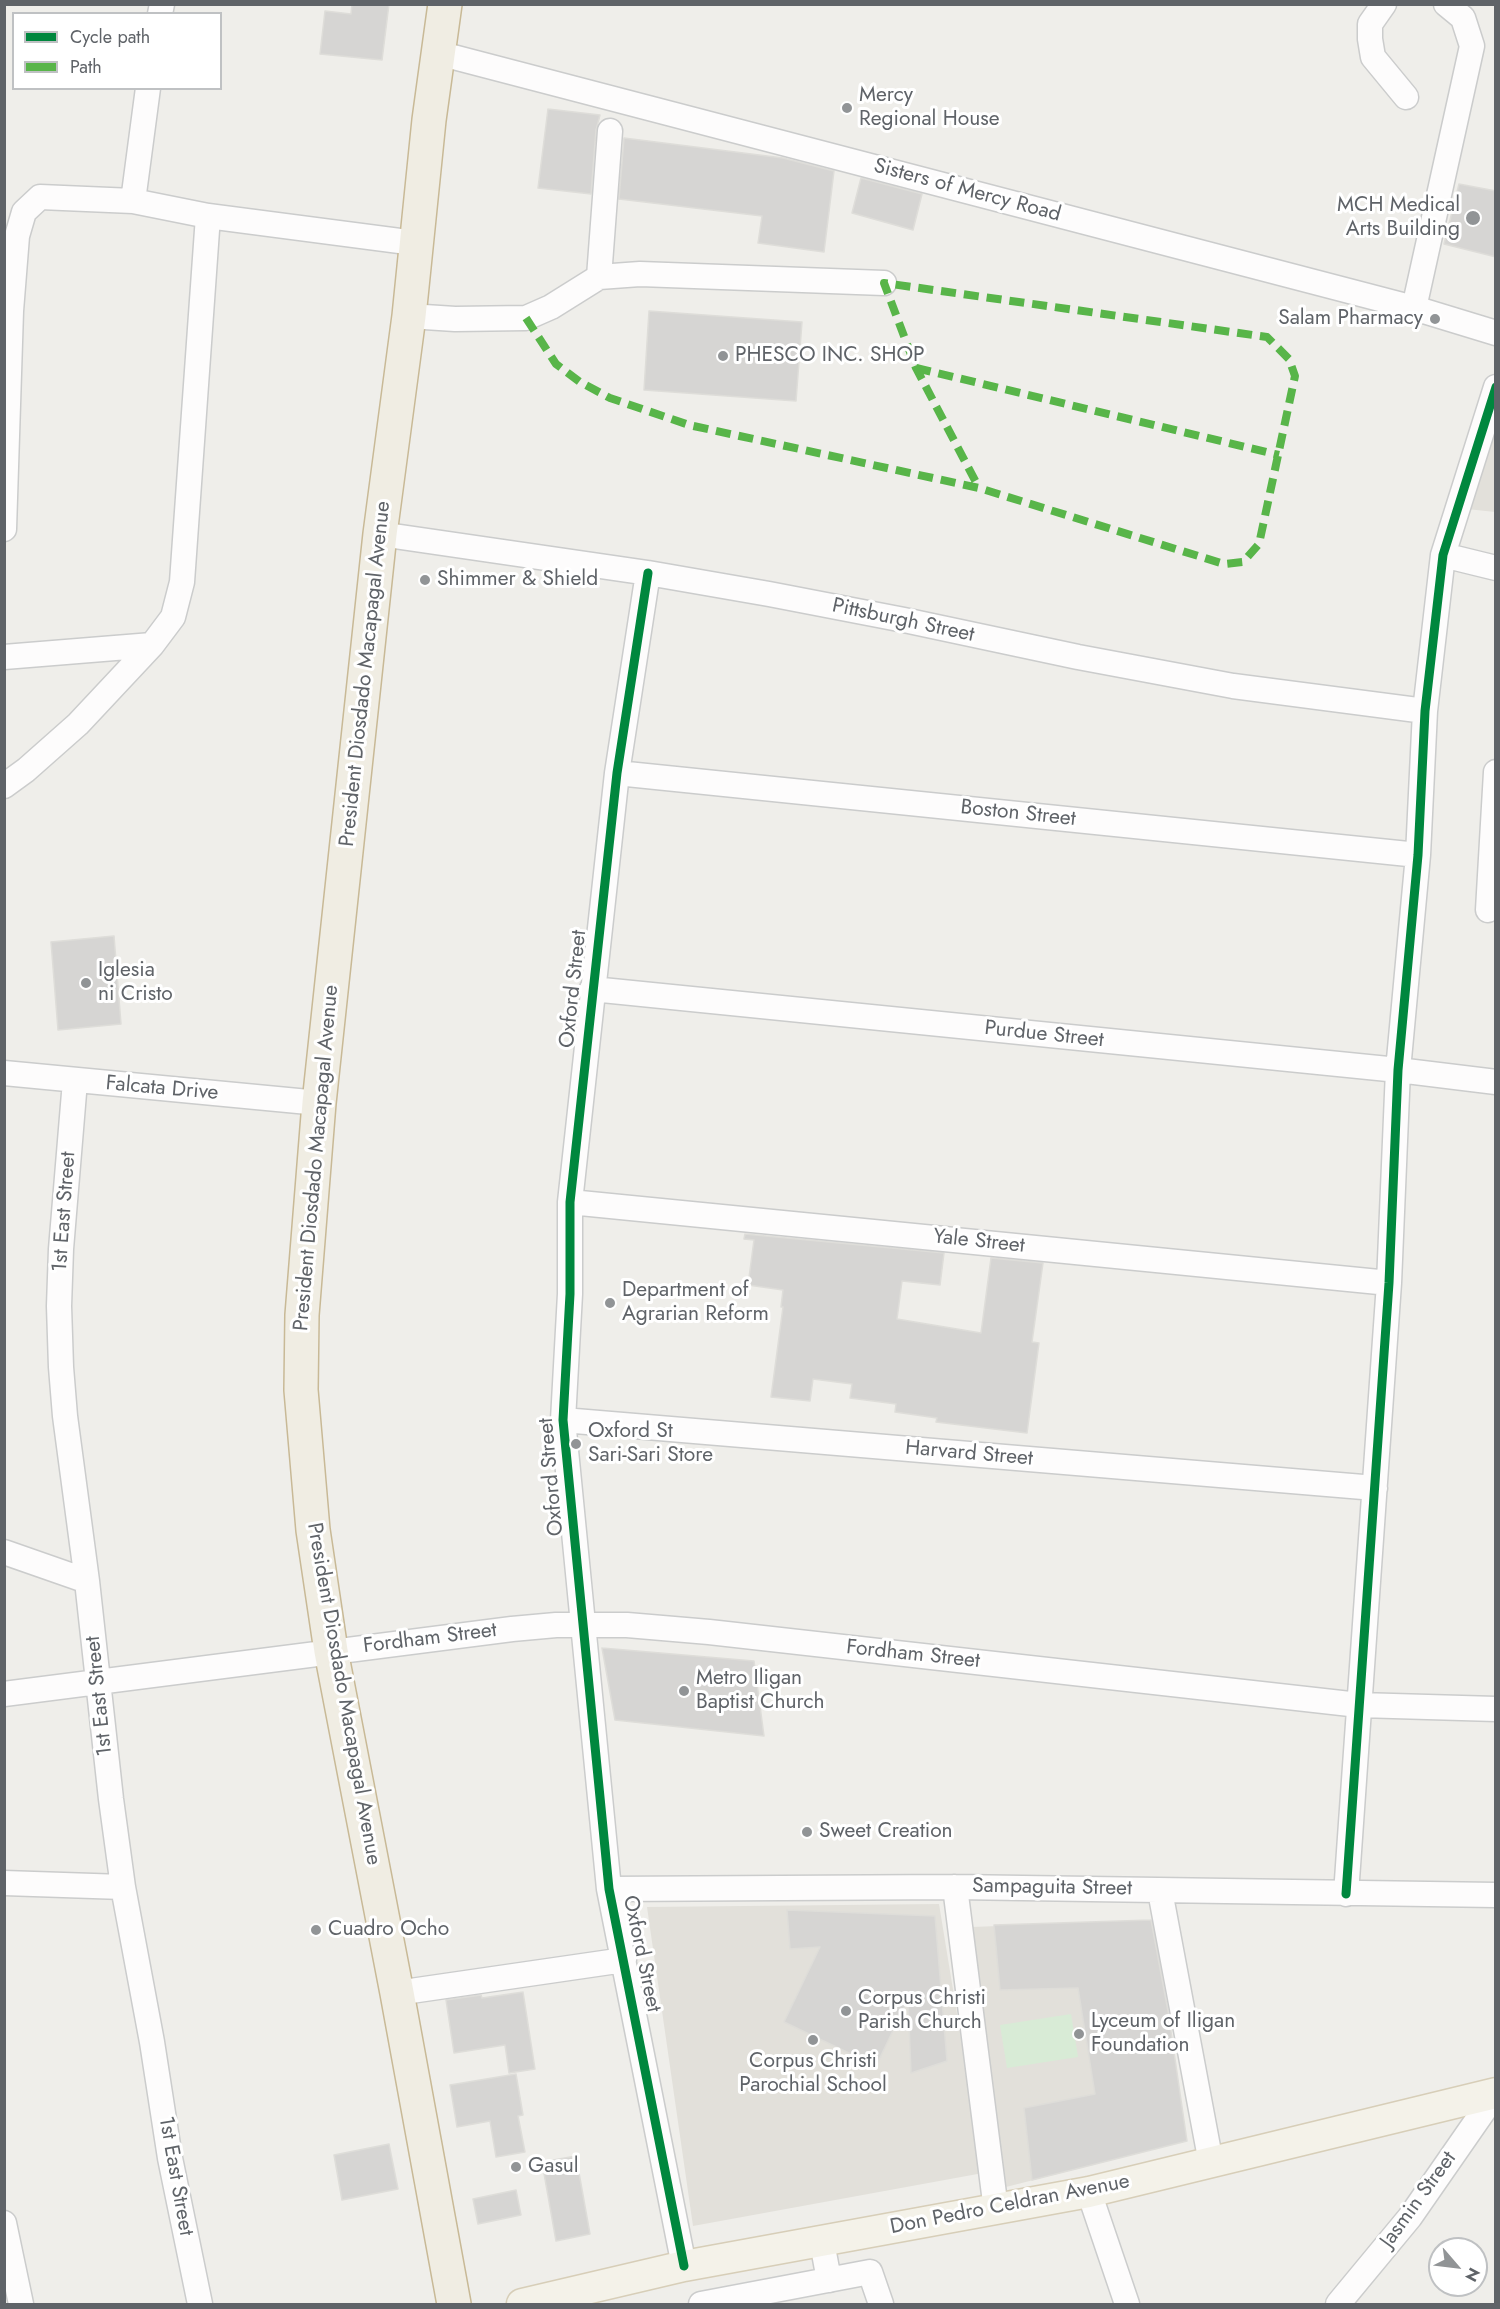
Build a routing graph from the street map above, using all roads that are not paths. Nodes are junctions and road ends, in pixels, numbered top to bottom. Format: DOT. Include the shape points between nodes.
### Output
graph roads {
  1 [pos="445,4"];
  2 [pos="1384,4"];
  3 [pos="1446,4"];
  4 [pos="438,53"];
  5 [pos="148,90"];
  6 [pos="1406,97"];
  7 [pos="610,131"];
  8 [pos="133,201"];
  9 [pos="208,216"];
  10 [pos="415,243"];
  11 [pos="599,276"];
  12 [pos="884,283"];
  13 [pos="1414,308"];
  14 [pos="409,316"];
  15 [pos="1496,333"];
  16 [pos="1496,387"];
  17 [pos="4,529"];
  18 [pos="380,534"];
  19 [pos="1443,555"];
  20 [pos="1496,568"];
  21 [pos="648,573"];
  22 [pos="152,645"];
  23 [pos="4,657"];
  24 [pos="1425,711"];
  25 [pos="1496,772"];
  26 [pos="617,773"];
  27 [pos="4,786"];
  28 [pos="1418,855"];
  29 [pos="1488,910"];
  30 [pos="592,989"];
  31 [pos="1398,1070"];
  32 [pos="4,1073"];
  33 [pos="75,1081"];
  34 [pos="1496,1082"];
  35 [pos="319,1103"];
  36 [pos="570,1202"];
  37 [pos="1389,1283"];
  38 [pos="563,1420"];
  39 [pos="1375,1488"];
  40 [pos="4,1552"];
  41 [pos="87,1581"];
  42 [pos="583,1625"];
  43 [pos="331,1651"];
  44 [pos="99,1683"];
  45 [pos="4,1694"];
  46 [pos="1359,1705"];
  47 [pos="1496,1709"];
  48 [pos="4,1883"];
  49 [pos="123,1887"];
  50 [pos="955,1887"];
  51 [pos="609,1889"];
  52 [pos="1160,1890"];
  53 [pos="1346,1894"];
  54 [pos="1496,1895"];
  55 [pos="624,1960"];
  56 [pos="397,1993"];
  57 [pos="1496,2093"];
  58 [pos="1211,2163"];
  59 [pos="1089,2192"];
  60 [pos="996,2210"];
  61 [pos="4,2223"];
  62 [pos="822,2242"];
  63 [pos="684,2266"];
  64 [pos="829,2280"];
  65 [pos="21,2304"];
  66 [pos="200,2304"];
  67 [pos="454,2304"];
  68 [pos="522,2304"];
  69 [pos="701,2304"];
  70 [pos="881,2304"];
  71 [pos="1128,2304"];
  72 [pos="1338,2304"];
  1 -- 4 [label="highway, President Diosdado Macapagal Avenue"];
  2 -- 6 [label="street" via="1371,24 1373,57"];
  3 -- 13 [label="street" via="1463,18 1472,46"];
  4 -- 10 [label="highway, President Diosdado Macapagal Avenue"];
  4 -- 13 [label="street, Sisters of Mercy Road"];
  5 -- 8 [label="street"];
  7 -- 11 [label="street"];
  8 -- 9 [label="street"];
  8 -- 17 [label="street" via="40,197 24,212 17,236 11,311"];
  9 -- 10 [label="street"];
  9 -- 22 [label="street" via="182,582 173,618"];
  10 -- 14 [label="highway, President Diosdado Macapagal Avenue"];
  11 -- 12 [label="street" via="640,274"];
  11 -- 14 [label="street" via="526,318"];
  13 -- 15 [label="street, Sisters of Mercy Road"];
  14 -- 18 [label="highway, President Diosdado Macapagal Avenue"];
  16 -- 19 [label="street"];
  18 -- 21 [label="street, Pittsburgh Street"];
  18 -- 35 [label="highway, President Diosdado Macapagal Avenue"];
  19 -- 20 [label="street"];
  19 -- 24 [label="street"];
  21 -- 24 [label="street, Pittsburgh Street" via="1233,686"];
  21 -- 26 [label="street, Oxford Street"];
  22 -- 23 [label="street"];
  22 -- 27 [label="street" via="78,724"];
  24 -- 28 [label="street"];
  25 -- 29 [label="street"];
  26 -- 28 [label="street, Boston Street"];
  26 -- 30 [label="street, Oxford Street"];
  28 -- 31 [label="street"];
  30 -- 31 [label="street, Purdue Street"];
  30 -- 36 [label="street, Oxford Street"];
  31 -- 34 [label="street, Purdue Street"];
  31 -- 37 [label="street"];
  32 -- 33 [label="street, Falcata Drive"];
  33 -- 35 [label="street, Falcata Drive"];
  33 -- 41 [label="street, 1st East Street" via="61,1249 61,1367"];
  35 -- 43 [label="highway, President Diosdado Macapagal Avenue" via="302,1315 301,1390 313,1530"];
  36 -- 37 [label="street, Yale Street"];
  36 -- 38 [label="street, Oxford Street"];
  37 -- 39 [label="street"];
  38 -- 39 [label="street, Harvard Street"];
  38 -- 42 [label="street, Oxford Street"];
  39 -- 46 [label="street"];
  40 -- 41 [label="street"];
  41 -- 44 [label="street, 1st East Street"];
  42 -- 43 [label="street, Fordham Street" via="512,1629"];
  42 -- 46 [label="street, Fordham Street" via="709,1632"];
  42 -- 51 [label="street, Oxford Street"];
  43 -- 44 [label="street, Fordham Street"];
  43 -- 56 [label="highway, President Diosdado Macapagal Avenue"];
  44 -- 45 [label="street, Fordham Street"];
  44 -- 49 [label="street, 1st East Street"];
  46 -- 47 [label="street, Fordham Street"];
  46 -- 53 [label="street"];
  48 -- 49 [label="street"];
  49 -- 66 [label="street, 1st East Street"];
  50 -- 51 [label="street, Sampaguita Street"];
  50 -- 52 [label="street, Sampaguita Street"];
  50 -- 60 [label="street"];
  51 -- 55 [label="street, Oxford Street"];
  52 -- 53 [label="street, Sampaguita Street"];
  52 -- 58 [label="street"];
  53 -- 54 [label="street, Sampaguita Street"];
  55 -- 56 [label="street"];
  55 -- 63 [label="street, Oxford Street"];
  56 -- 67 [label="highway, President Diosdado Macapagal Avenue"];
  57 -- 58 [label="main road, Don Pedro Celdran Avenue"];
  57 -- 72 [label="street, Jasmin Street" via="1410,2217"];
  58 -- 59 [label="main road, Don Pedro Celdran Avenue"];
  59 -- 60 [label="main road, Don Pedro Celdran Avenue"];
  59 -- 71 [label="street"];
  60 -- 62 [label="main road, Don Pedro Celdran Avenue"];
  61 -- 65 [label="street"];
  62 -- 63 [label="main road, Don Pedro Celdran Avenue"];
  62 -- 64 [label="street"];
  63 -- 68 [label="main road, Don Pedro Celdran Avenue"];
  64 -- 69 [label="street"];
  64 -- 70 [label="street" via="870,2272"];
}
